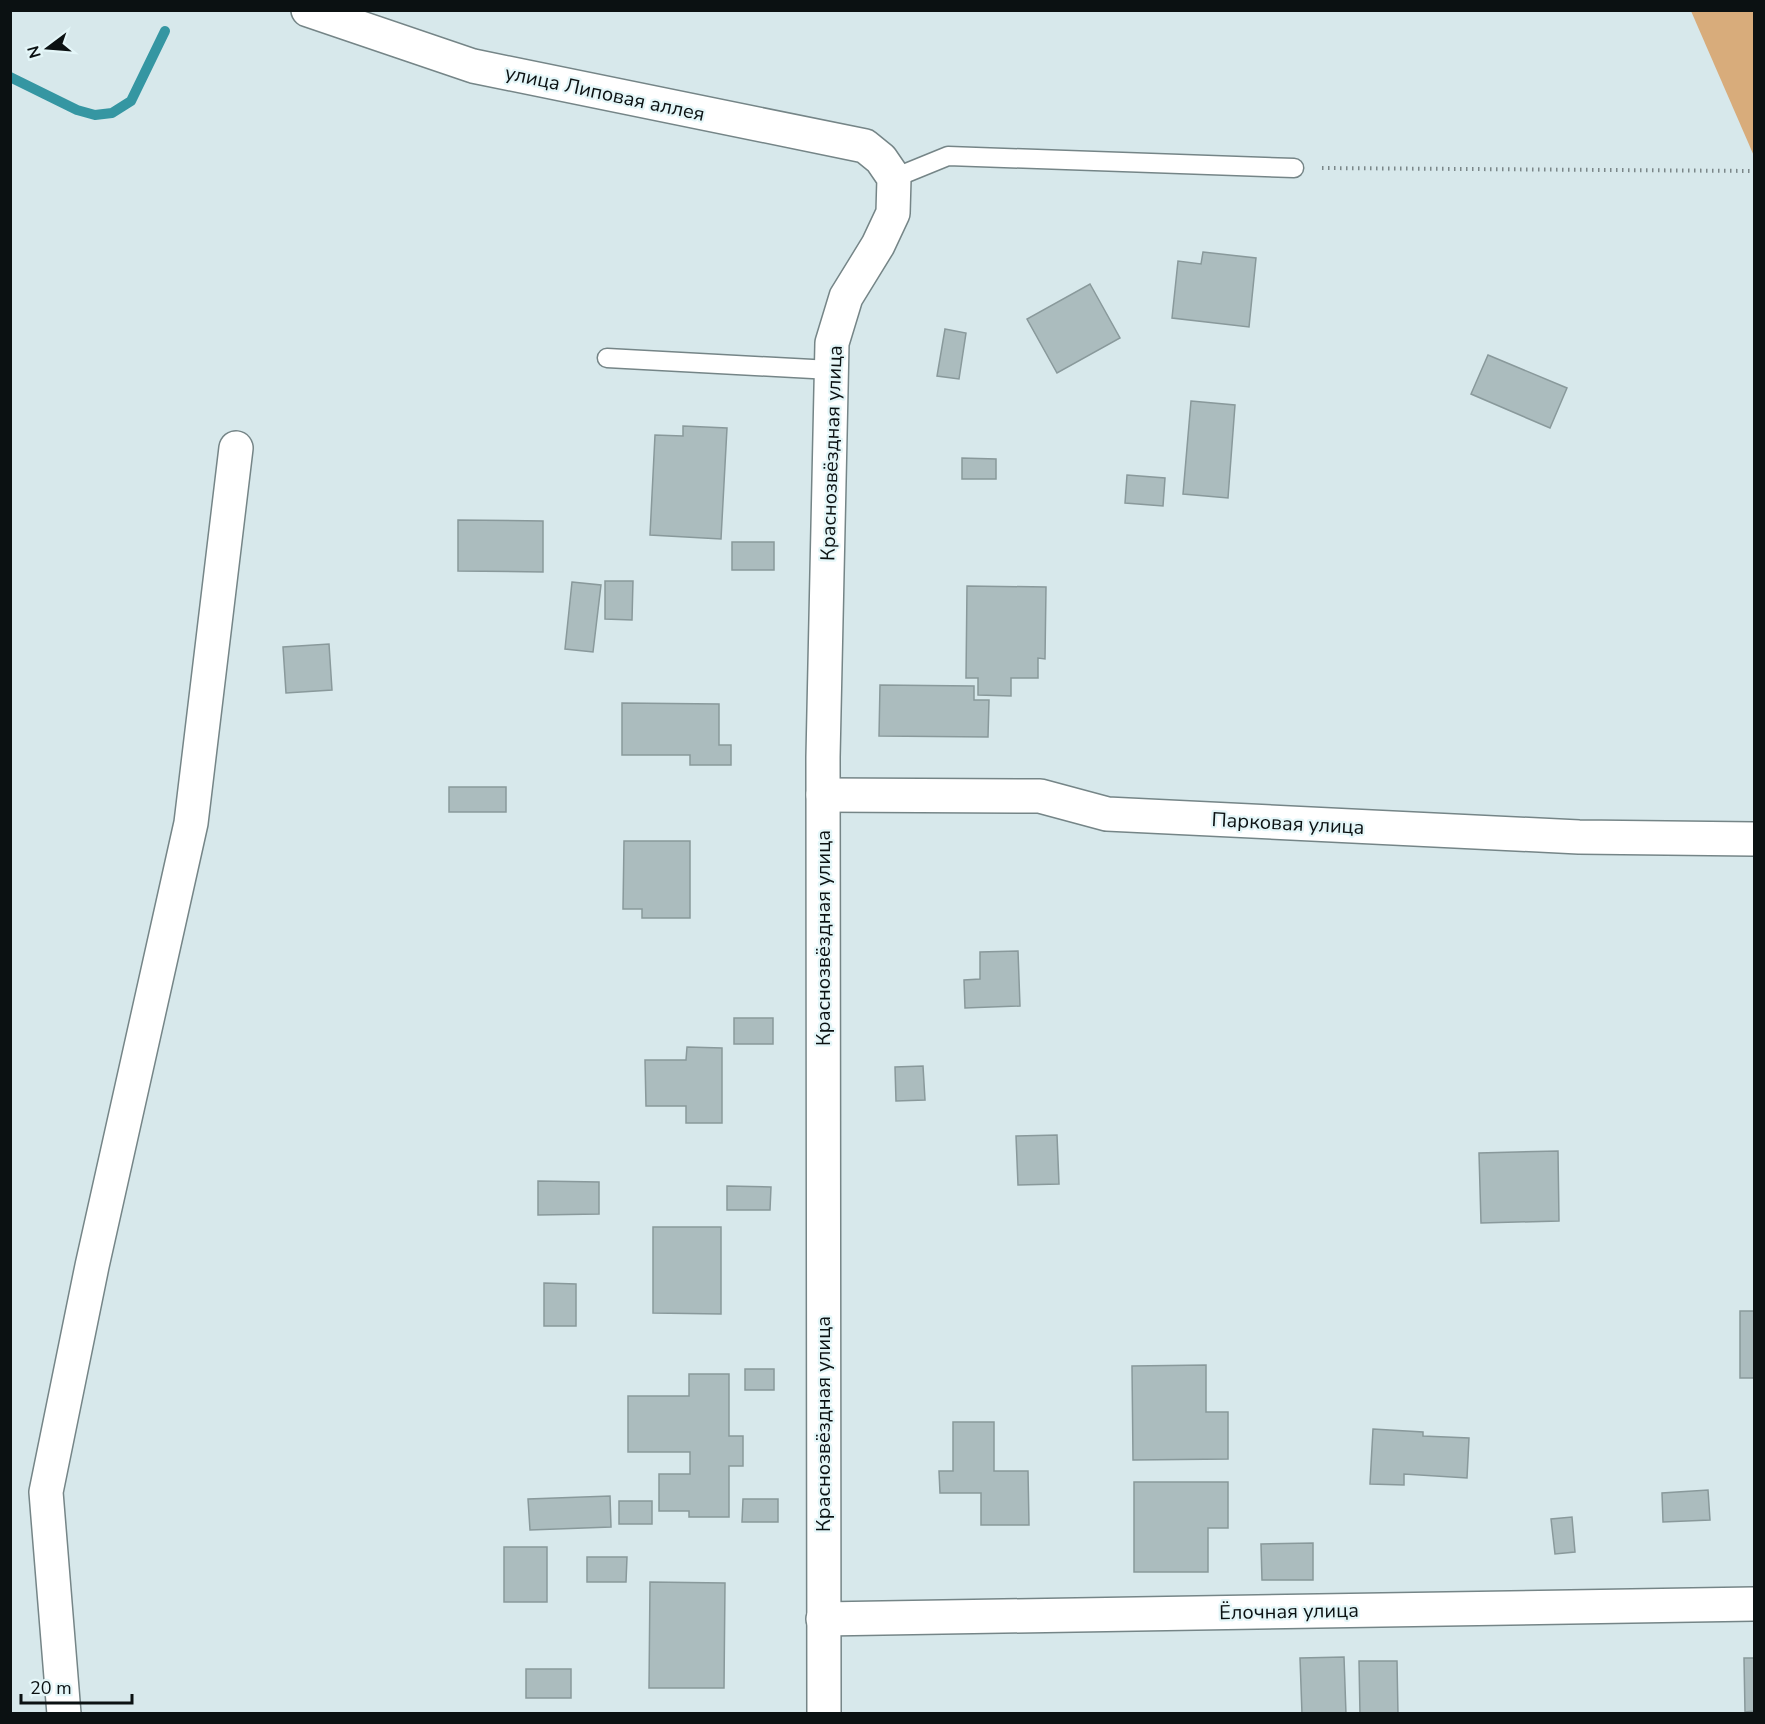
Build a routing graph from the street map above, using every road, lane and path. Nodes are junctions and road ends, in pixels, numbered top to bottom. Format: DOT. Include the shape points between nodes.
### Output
graph roads {
  1 [pos="308,10"];
  2 [pos="1294,168"];
  3 [pos="1755,171"];
  4 [pos="894,178"];
  5 [pos="607,358"];
  6 [pos="831,370"];
  7 [pos="236,448"];
  8 [pos="823,795"];
  9 [pos="1755,839"];
  10 [pos="1755,1604"];
  11 [pos="823,1619"];
  12 [pos="64,1713"];
  13 [pos="824,1713"];
  1 -- 4 [label="street, улица Липовая аллея" via="473,66 865,147 881,159"];
  2 -- 3 [label="path"];
  2 -- 4 [label="lane" via="948,156"];
  4 -- 6 [label="street, Краснозвёздная улица" via="893,213 846,297 832,343"];
  5 -- 6 [label="lane"];
  6 -- 8 [label="street, Краснозвёздная улица"];
  7 -- 12 [label="street" via="191,823 46,1492"];
  8 -- 9 [label="street, Парковая улица" via="1040,796 1107,814 1579,837"];
  8 -- 11 [label="street, Краснозвёздная улица"];
  10 -- 11 [label="street, Ёлочная улица"];
  11 -- 13 [label="street, Краснозвёздная улица"];
}
